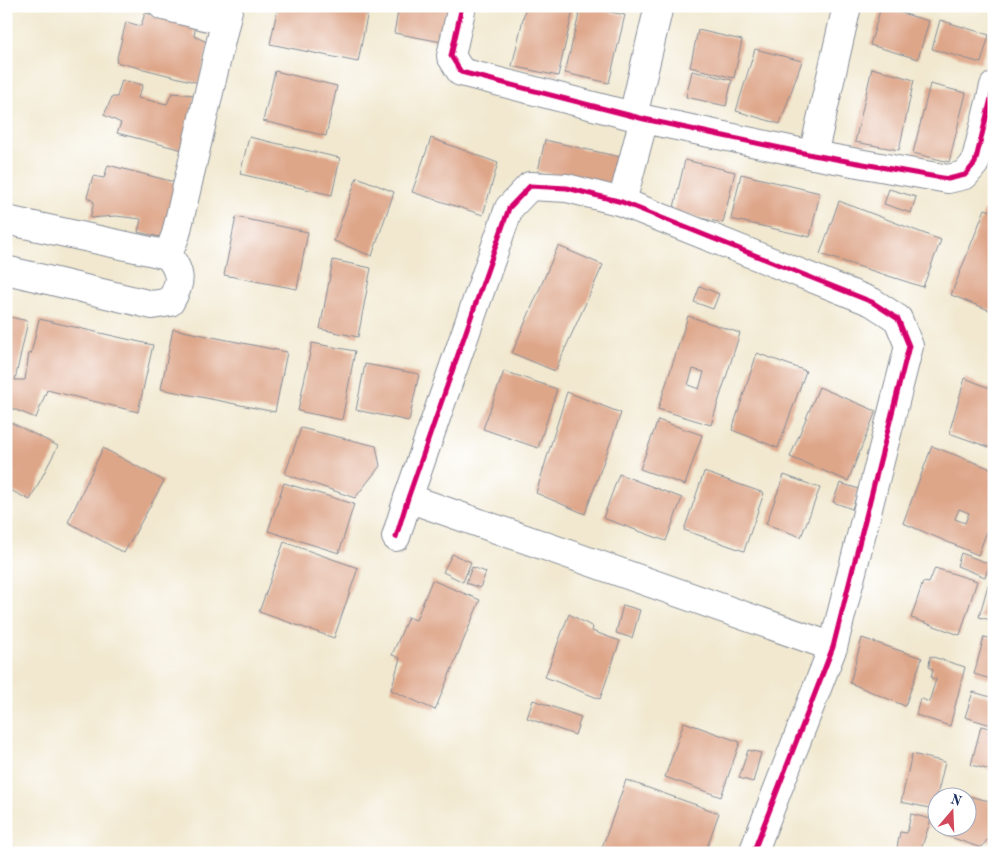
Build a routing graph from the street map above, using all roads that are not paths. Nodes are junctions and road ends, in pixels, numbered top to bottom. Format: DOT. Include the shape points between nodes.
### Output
graph roads {
  1 [pos="163,6"];
  2 [pos="462,6"];
  3 [pos="659,6"];
  4 [pos="847,6"];
  5 [pos="227,14"];
  6 [pos="994,86"];
  7 [pos="639,118"];
  8 [pos="812,154"];
  9 [pos="622,202"];
  10 [pos="6,220"];
  11 [pos="168,255"];
  12 [pos="6,270"];
  13 [pos="408,498"];
  14 [pos="396,537"];
  15 [pos="833,647"];
  16 [pos="753,853"];
  1 -- 5 [label="street"];
  2 -- 7 [label="street" via="451,56 461,72"];
  3 -- 7 [label="street"];
  4 -- 8 [label="street"];
  5 -- 11 [label="street" via="176,234"];
  6 -- 8 [label="street" via="975,164 965,174 948,179"];
  7 -- 8 [label="street"];
  7 -- 9 [label="street"];
  9 -- 13 [label="street" via="567,188 530,186 510,208"];
  9 -- 15 [label="street" via="872,302 898,319 909,346"];
  10 -- 11 [label="street"];
  11 -- 12 [label="street" via="178,267 179,287 170,302 152,305"];
  13 -- 14 [label="street"];
  13 -- 15 [label="street"];
  15 -- 16 [label="street"];
}
